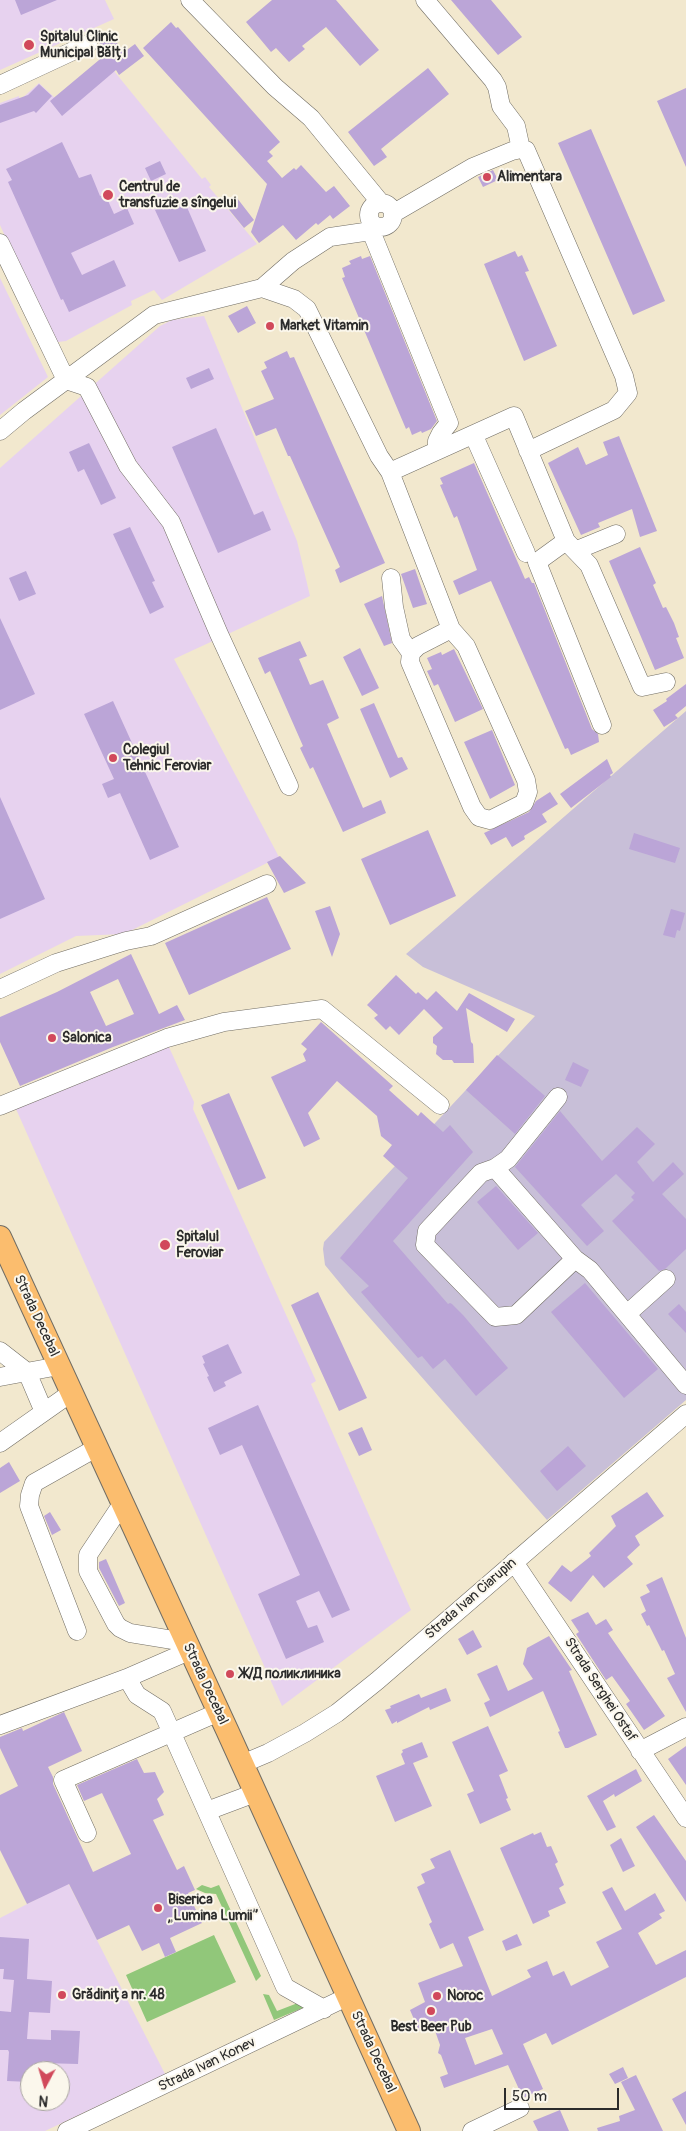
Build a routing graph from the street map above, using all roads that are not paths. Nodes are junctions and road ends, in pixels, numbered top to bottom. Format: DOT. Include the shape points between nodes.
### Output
graph roads {
  1 [pos="190,0"];
  2 [pos="425,0"];
  3 [pos="88,44"];
  4 [pos="0,85"];
  5 [pos="516,150"];
  6 [pos="380,202"];
  7 [pos="394,213"];
  8 [pos="374,229"];
  9 [pos="0,243"];
  10 [pos="262,288"];
  11 [pos="66,380"];
  12 [pos="0,431"];
  13 [pos="474,436"];
  14 [pos="437,450"];
  15 [pos="528,451"];
  16 [pos="390,472"];
  17 [pos="616,534"];
  18 [pos="571,546"];
  19 [pos="526,552"];
  20 [pos="391,578"];
  21 [pos="451,629"];
  22 [pos="411,652"];
  23 [pos="666,682"];
  24 [pos="602,725"];
  25 [pos="289,786"];
  26 [pos="267,884"];
  27 [pos="0,989"];
  28 [pos="558,1097"];
  29 [pos="440,1105"];
  30 [pos="0,1106"];
  31 [pos="495,1168"];
  32 [pos="0,1237"];
  33 [pos="575,1259"];
  34 [pos="7,1270"];
  35 [pos="666,1279"];
  36 [pos="627,1314"];
  37 [pos="0,1351"];
  38 [pos="59,1366"];
  39 [pos="27,1372"];
  40 [pos="0,1377"];
  41 [pos="686,1385"];
  42 [pos="71,1393"];
  43 [pos="44,1412"];
  44 [pos="686,1414"];
  45 [pos="0,1443"];
  46 [pos="96,1448"];
  47 [pos="122,1504"];
  48 [pos="514,1562"];
  49 [pos="77,1630"];
  50 [pos="187,1646"];
  51 [pos="127,1678"];
  52 [pos="219,1712"];
  53 [pos="0,1725"];
  54 [pos="686,1727"];
  55 [pos="172,1733"];
  56 [pos="640,1751"];
  57 [pos="242,1764"];
  58 [pos="255,1793"];
  59 [pos="207,1811"];
  60 [pos="686,1818"];
  61 [pos="87,1833"];
  62 [pos="347,1997"];
  63 [pos="324,2008"];
  64 [pos="520,2108"];
  65 [pos="67,2131"];
  66 [pos="409,2131"];
  67 [pos="472,2131"];
  1 -- 6 [label="street" via="274,88 311,118"];
  2 -- 5 [label="street" via="498,87 501,106 516,126"];
  3 -- 4 [label="street"];
  5 -- 7 [label="street" via="473,167"];
  5 -- 15 [label="street" via="526,150 624,376 628,393 614,410"];
  6 -- 7 [label="street" via="389,205"];
  6 -- 8 [label="street" via="371,207 368,216"];
  7 -- 8 [label="street" via="391,223"];
  8 -- 10 [label="street" via="330,237 293,261"];
  8 -- 14 [label="street" via="449,423 441,433"];
  9 -- 11 [label="street"];
  10 -- 11 [label="street" via="154,315"];
  10 -- 16 [label="street" via="294,300 307,309"];
  11 -- 12 [label="street"];
  11 -- 25 [label="street" via="87,386 128,466 171,522"];
  13 -- 14 [label="street"];
  13 -- 15 [label="street" via="514,416"];
  13 -- 19 [label="street"];
  14 -- 16 [label="street"];
  15 -- 18 [label="street"];
  16 -- 21 [label="street"];
  17 -- 18 [label="street"];
  18 -- 23 [label="street" via="589,565 642,686"];
  18 -- 24 [label="street" via="537,562"];
  20 -- 22 [label="street" via="401,638"];
  21 -- 22 [label="street"];
  21 -- 22 [label="street" via="466,646 526,780 528,792 524,803 490,820 479,817 410,662"];
  26 -- 27 [label="street" via="151,936 56,963"];
  28 -- 31 [label="street" via="508,1159"];
  29 -- 30 [label="street" via="322,1009 224,1022 167,1038"];
  31 -- 33 [label="street"];
  31 -- 33 [label="street" via="481,1173 427,1231 425,1245 495,1317 516,1315"];
  32 -- 34 [label="main road, Strada Decebal"];
  33 -- 36 [label="street" via="590,1270"];
  34 -- 38 [label="main road, Strada Decebal"];
  35 -- 36 [label="street"];
  36 -- 41 [label="street"];
  37 -- 39 [label="street"];
  38 -- 39 [label="street"];
  38 -- 42 [label="main road, Strada Decebal"];
  39 -- 40 [label="street"];
  39 -- 43 [label="street"];
  42 -- 43 [label="street"];
  42 -- 46 [label="main road, Strada Decebal"];
  43 -- 45 [label="street"];
  44 -- 48 [label="street, Strada Ivan Ciarupin"];
  46 -- 47 [label="main road, Strada Decebal"];
  46 -- 49 [label="street" via="34,1483 30,1495 29,1506"];
  47 -- 50 [label="main road, Strada Decebal"];
  47 -- 50 [label="street" via="88,1555 88,1571 120,1628"];
  48 -- 56 [label="street, Strada Serghei Ostaf"];
  48 -- 57 [label="street, Strada Ivan Ciarupin" via="337,1712 298,1737"];
  50 -- 51 [label="street"];
  50 -- 52 [label="main road, Strada Decebal"];
  51 -- 53 [label="street"];
  51 -- 55 [label="street" via="137,1695 162,1711"];
  52 -- 55 [label="street"];
  52 -- 57 [label="main road, Strada Decebal"];
  54 -- 56 [label="street"];
  55 -- 59 [label="street"];
  55 -- 61 [label="street" via="63,1780"];
  56 -- 60 [label="street, Strada Serghei Ostaf"];
  57 -- 58 [label="main road, Strada Decebal"];
  58 -- 59 [label="street"];
  58 -- 62 [label="main road, Strada Decebal"];
  59 -- 63 [label="street" via="285,1987"];
  62 -- 63 [label="street, Strada Ivan Konev"];
  62 -- 66 [label="main road, Strada Decebal"];
  63 -- 65 [label="street, Strada Ivan Konev"];
  64 -- 67 [label="street"];
}
